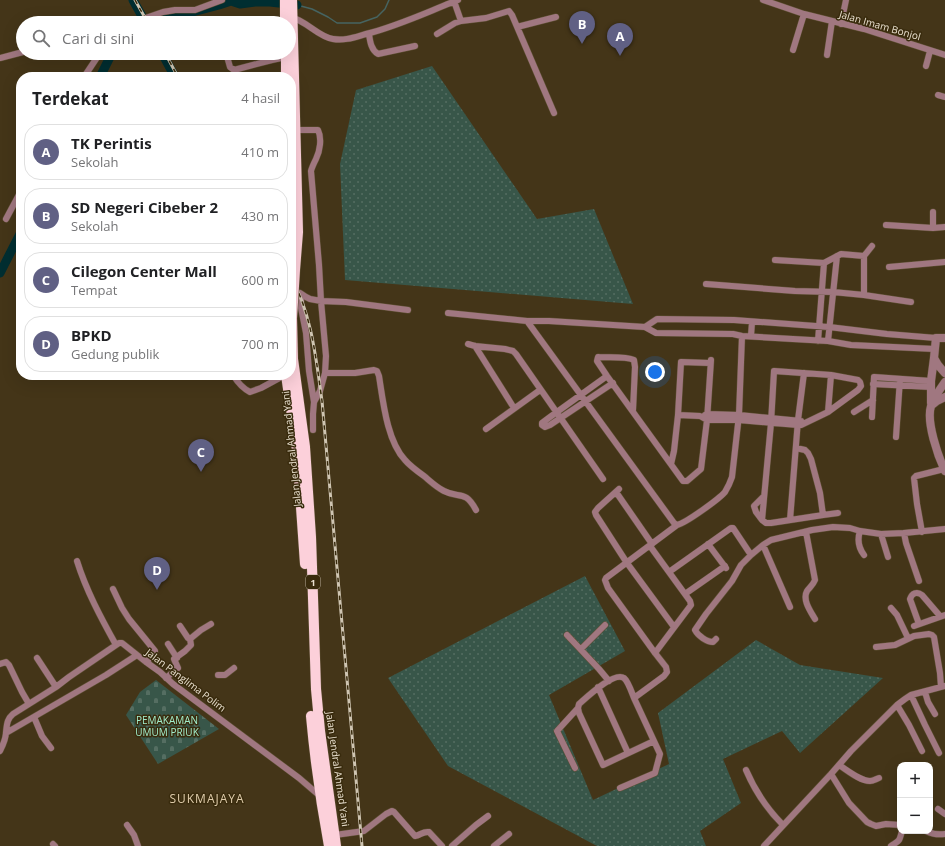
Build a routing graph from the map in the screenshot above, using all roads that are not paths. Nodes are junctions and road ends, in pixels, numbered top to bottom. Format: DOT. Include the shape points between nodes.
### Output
graph roads {
  1 [pos="764,0"];
  2 [pos="846,0"];
  3 [pos="218,1"];
  4 [pos="456,1"];
  5 [pos="804,14"];
  6 [pos="151,16"];
  7 [pos="296,16"];
  8 [pos="556,17"];
  9 [pos="460,21"];
  10 [pos="832,21"];
  11 [pos="841,24"];
  12 [pos="517,27"];
  13 [pos="368,34"];
  14 [pos="437,34"];
  15 [pos="415,46"];
  16 [pos="793,50"];
  17 [pos="930,50"];
  18 [pos="16,54"];
  19 [pos="826,55"];
  20 [pos="945,55"];
  21 [pos="0,58"];
  22 [pos="95,60"];
  23 [pos="228,60"];
  24 [pos="272,60"];
  25 [pos="286,60"];
  26 [pos="291,60"];
  27 [pos="926,66"];
  28 [pos="87,72"];
  29 [pos="286,72"];
  30 [pos="292,72"];
  31 [pos="554,113"];
  32 [pos="296,130"];
  33 [pos="296,164"];
  34 [pos="16,201"];
  35 [pos="933,212"];
  36 [pos="6,219"];
  37 [pos="886,225"];
  38 [pos="933,228"];
  39 [pos="945,228"];
  40 [pos="872,246"];
  41 [pos="837,256"];
  42 [pos="864,256"];
  43 [pos="296,257"];
  44 [pos="776,260"];
  45 [pos="945,262"];
  46 [pos="824,263"];
  47 [pos="889,267"];
  48 [pos="706,284"];
  49 [pos="296,286"];
  50 [pos="822,292"];
  51 [pos="833,292"];
  52 [pos="302,294"];
  53 [pos="864,295"];
  54 [pos="321,301"];
  55 [pos="911,302"];
  56 [pos="408,310"];
  57 [pos="448,313"];
  58 [pos="657,319"];
  59 [pos="734,320"];
  60 [pos="528,321"];
  61 [pos="752,322"];
  62 [pos="818,326"];
  63 [pos="645,327"];
  64 [pos="829,327"];
  65 [pos="656,333"];
  66 [pos="733,334"];
  67 [pos="887,334"];
  68 [pos="742,336"];
  69 [pos="751,336"];
  70 [pos="936,338"];
  71 [pos="945,338"];
  72 [pos="818,341"];
  73 [pos="828,341"];
  74 [pos="468,344"];
  75 [pos="475,346"];
  76 [pos="887,347"];
  77 [pos="934,353"];
  78 [pos="325,373"];
  79 [pos="804,373"];
  80 [pos="945,373"];
  81 [pos="607,376"];
  82 [pos="831,376"];
  83 [pos="236,380"];
  84 [pos="276,380"];
  85 [pos="287,380"];
  86 [pos="296,380"];
  87 [pos="900,382"];
  88 [pos="945,382"];
  89 [pos="613,383"];
  90 [pos="931,384"];
  91 [pos="540,390"];
  92 [pos="581,394"];
  93 [pos="945,398"];
  94 [pos="873,400"];
  95 [pos="586,401"];
  96 [pos="314,402"];
  97 [pos="931,406"];
  98 [pos="514,408"];
  99 [pos="633,410"];
  100 [pos="556,412"];
  101 [pos="828,412"];
  102 [pos="854,412"];
  103 [pos="678,415"];
  104 [pos="707,417"];
  105 [pos="872,417"];
  106 [pos="560,418"];
  107 [pos="739,418"];
  108 [pos="771,420"];
  109 [pos="800,422"];
  110 [pos="486,429"];
  111 [pos="313,430"];
  112 [pos="896,437"];
  113 [pos="796,448"];
  114 [pos="670,464"];
  115 [pos="944,470"];
  116 [pos="603,479"];
  117 [pos="476,510"];
  118 [pos="838,512"];
  119 [pos="822,515"];
  120 [pos="790,520"];
  121 [pos="677,525"];
  122 [pos="945,529"];
  123 [pos="860,531"];
  124 [pos="806,532"];
  125 [pos="922,532"];
  126 [pos="904,533"];
  127 [pos="881,534"];
  128 [pos="708,544"];
  129 [pos="651,545"];
  130 [pos="763,545"];
  131 [pos="749,552"];
  132 [pos="864,555"];
  133 [pos="888,557"];
  134 [pos="77,560"];
  135 [pos="627,563"];
  136 [pos="669,572"];
  137 [pos="919,581"];
  138 [pos="113,589"];
  139 [pos="685,594"];
  140 [pos="790,607"];
  141 [pos="891,608"];
  142 [pos="942,615"];
  143 [pos="815,619"];
  144 [pos="211,624"];
  145 [pos="605,625"];
  146 [pos="180,626"];
  147 [pos="674,627"];
  148 [pos="567,635"];
  149 [pos="908,638"];
  150 [pos="190,639"];
  151 [pos="716,639"];
  152 [pos="168,644"];
  153 [pos="116,645"];
  154 [pos="876,647"];
  155 [pos="581,649"];
  156 [pos="655,653"];
  157 [pos="137,655"];
  158 [pos="37,658"];
  159 [pos="177,658"];
  160 [pos="146,662"];
  161 [pos="0,664"];
  162 [pos="234,668"];
  163 [pos="218,676"];
  164 [pos="166,678"];
  165 [pos="609,681"];
  166 [pos="56,686"];
  167 [pos="943,686"];
  168 [pos="598,687"];
  169 [pos="925,692"];
  170 [pos="912,695"];
  171 [pos="634,698"];
  172 [pos="29,704"];
  173 [pos="897,705"];
  174 [pos="578,708"];
  175 [pos="935,714"];
  176 [pos="34,717"];
  177 [pos="0,721"];
  178 [pos="7,729"];
  179 [pos="654,741"];
  180 [pos="51,748"];
  181 [pos="0,751"];
  182 [pos="922,751"];
  183 [pos="628,753"];
  184 [pos="939,753"];
  185 [pos="839,765"];
  186 [pos="575,768"];
  187 [pos="746,770"];
  188 [pos="831,774"];
  189 [pos="879,778"];
  190 [pos="620,788"];
  191 [pos="320,796"];
  192 [pos="938,809"];
  193 [pos="945,814"];
  194 [pos="488,816"];
  195 [pos="127,825"];
  196 [pos="783,825"];
  197 [pos="897,825"];
  198 [pos="933,833"];
  199 [pos="509,834"];
  200 [pos="901,834"];
  201 [pos="945,834"];
  202 [pos="334,835"];
  203 [pos="138,846"];
  204 [pos="329,846"];
  205 [pos="336,846"];
  206 [pos="442,846"];
  207 [pos="452,846"];
  208 [pos="494,846"];
  209 [pos="764,846"];
  210 [pos="891,846"];
  1 -- 5 [label="street, Jalan Imam Bonjol"];
  2 -- 11 [label="street"];
  3 -- 6 [label="street" via="195,10 175,10"];
  4 -- 9 [label="street"];
  4 -- 13 [label="street" via="401,24"];
  5 -- 10 [label="street, Jalan Imam Bonjol"];
  5 -- 16 [label="street"];
  7 -- 13 [label="street" via="331,39 343,40"];
  8 -- 12 [label="street"];
  9 -- 12 [label="street" via="486,18 509,11"];
  9 -- 14 [label="street"];
  10 -- 11 [label="street, Jalan Imam Bonjol"];
  10 -- 19 [label="street"];
  11 -- 17 [label="street, Jalan Imam Bonjol"];
  12 -- 31 [label="street"];
  13 -- 15 [label="street" via="375,53 378,54"];
  17 -- 20 [label="street, Jalan Imam Bonjol"];
  17 -- 27 [label="street"];
  18 -- 21 [label="street"];
  22 -- 28 [label="street"];
  23 -- 24 [label="street" via="234,70"];
  25 -- 29 [label="highway"];
  26 -- 30 [label="highway, Jalan Jendral Ahmad Yani / 1"];
  32 -- 54 [label="street" via="318,130 320,133 320,145 311,171"];
  33 -- 43 [label="highway, Jalan Jendral Ahmad Yani / 1, bridge"];
  34 -- 36 [label="street"];
  35 -- 38 [label="street"];
  37 -- 38 [label="street"];
  38 -- 39 [label="street"];
  40 -- 42 [label="street"];
  41 -- 42 [label="street"];
  41 -- 46 [label="street"];
  41 -- 51 [label="street"];
  42 -- 53 [label="street"];
  44 -- 46 [label="street"];
  45 -- 47 [label="street"];
  46 -- 50 [label="street"];
  48 -- 50 [label="street"];
  49 -- 52 [label="street"];
  50 -- 51 [label="street"];
  50 -- 62 [label="street"];
  51 -- 53 [label="street"];
  51 -- 64 [label="street"];
  52 -- 54 [label="street"];
  52 -- 96 [label="street" via="301,308"];
  53 -- 55 [label="street"];
  54 -- 56 [label="street"];
  54 -- 78 [label="street"];
  57 -- 60 [label="street"];
  58 -- 59 [label="street"];
  58 -- 63 [label="street"];
  58 -- 65 [label="street"];
  59 -- 61 [label="street"];
  59 -- 66 [label="street"];
  60 -- 63 [label="street"];
  60 -- 92 [label="street"];
  61 -- 62 [label="street"];
  61 -- 69 [label="street"];
  62 -- 64 [label="street"];
  62 -- 72 [label="street"];
  63 -- 65 [label="street"];
  64 -- 67 [label="street"];
  64 -- 73 [label="street"];
  65 -- 66 [label="street"];
  66 -- 68 [label="street"];
  67 -- 70 [label="street"];
  67 -- 76 [label="street"];
  68 -- 69 [label="street"];
  68 -- 107 [label="street"];
  69 -- 72 [label="street"];
  70 -- 71 [label="street"];
  70 -- 77 [label="street"];
  72 -- 73 [label="street"];
  73 -- 76 [label="street"];
  74 -- 75 [label="street"];
  75 -- 91 [label="street" via="513,351"];
  75 -- 98 [label="street"];
  76 -- 77 [label="street"];
  77 -- 80 [label="street" via="938,365"];
  77 -- 90 [label="street"];
  78 -- 96 [label="street"];
  78 -- 117 [label="street" via="377,371 386,418 404,460 444,491 466,497 474,504"];
  79 -- 82 [label="street"];
  79 -- 108 [label="street" via="775,369"];
  79 -- 109 [label="street"];
  81 -- 89 [label="street"];
  81 -- 92 [label="street"];
  81 -- 99 [label="street" via="597,361 598,357 634,360"];
  82 -- 101 [label="street"];
  82 -- 101 [label="street" via="856,379 861,386"];
  83 -- 84 [label="street" via="250,392"];
  85 -- 191 [label="highway, Jalan Jendral Ahmad Yani / 1" via="297,450 313,743"];
  86 -- 202 [label="highway, Jalan Jendral Ahmad Yani / 1" via="305,447 311,537 316,693"];
  87 -- 90 [label="street"];
  87 -- 94 [label="street" via="874,384"];
  87 -- 112 [label="street"];
  88 -- 97 [label="street"];
  89 -- 95 [label="street"];
  89 -- 99 [label="street"];
  90 -- 97 [label="street"];
  91 -- 98 [label="street"];
  91 -- 100 [label="street"];
  92 -- 95 [label="street"];
  92 -- 100 [label="street"];
  93 -- 97 [label="street"];
  94 -- 102 [label="street"];
  94 -- 105 [label="street"];
  95 -- 106 [label="street"];
  95 -- 121 [label="street"];
  96 -- 111 [label="street"];
  97 -- 115 [label="street" via="931,427"];
  98 -- 110 [label="street"];
  99 -- 114 [label="street"];
  100 -- 106 [label="street"];
  100 -- 106 [label="street" via="542,425 546,427"];
  101 -- 109 [label="street" via="820,417"];
  103 -- 104 [label="street"];
  103 -- 104 [label="street" via="681,362 710,362"];
  103 -- 114 [label="street"];
  104 -- 107 [label="street"];
  104 -- 114 [label="street" via="701,469 684,482"];
  106 -- 116 [label="street"];
  107 -- 108 [label="street"];
  107 -- 121 [label="street" via="730,484 715,500 684,523"];
  108 -- 109 [label="street"];
  108 -- 120 [label="street" via="763,497 754,506 766,523"];
  109 -- 113 [label="street"];
  113 -- 119 [label="street" via="804,450 811,459 820,493"];
  113 -- 120 [label="street"];
  115 -- 125 [label="street" via="914,478"];
  118 -- 119 [label="street"];
  119 -- 120 [label="street"];
  121 -- 129 [label="street"];
  122 -- 125 [label="street"];
  123 -- 124 [label="street" via="833,527"];
  123 -- 127 [label="street"];
  123 -- 132 [label="street" via="858,543"];
  124 -- 130 [label="street" via="770,540"];
  124 -- 143 [label="street" via="815,580 807,592 806,599"];
  125 -- 126 [label="street"];
  126 -- 127 [label="street"];
  126 -- 137 [label="street"];
  127 -- 133 [label="street"];
  128 -- 131 [label="street" via="733,528"];
  128 -- 136 [label="street"];
  128 -- 139 [label="street" via="726,568"];
  129 -- 135 [label="street"];
  129 -- 135 [label="street" via="617,491 595,512"];
  129 -- 136 [label="street"];
  130 -- 140 [label="street"];
  130 -- 151 [label="street" via="741,565 695,630 709,642"];
  134 -- 153 [label="street" via="98,611"];
  135 -- 147 [label="street"];
  135 -- 156 [label="street" via="606,578 605,583"];
  136 -- 139 [label="street"];
  138 -- 160 [label="street" via="129,619 155,651"];
  139 -- 147 [label="street" via="691,605"];
  141 -- 149 [label="street"];
  142 -- 142 [label="street" via="917,625 911,596 919,593"];
  144 -- 150 [label="street"];
  145 -- 155 [label="street"];
  146 -- 150 [label="street"];
  147 -- 156 [label="street"];
  148 -- 155 [label="street"];
  149 -- 154 [label="street" via="895,645"];
  149 -- 167 [label="street" via="932,635"];
  150 -- 159 [label="street" via="191,645"];
  152 -- 159 [label="street"];
  153 -- 157 [label="street" via="122,643"];
  153 -- 166 [label="street"];
  155 -- 165 [label="street"];
  156 -- 171 [label="street" via="667,672"];
  157 -- 160 [label="street, Jalan Panglima Polim"];
  157 -- 176 [label="street, Jalan Panglima Polim"];
  158 -- 166 [label="street"];
  159 -- 164 [label="street" via="174,659 178,668"];
  160 -- 164 [label="street, Jalan Panglima Polim"];
  161 -- 172 [label="street" via="6,662 10,665"];
  162 -- 163 [label="street" via="225,675"];
  164 -- 191 [label="street, Jalan Panglima Polim" via="300,778"];
  165 -- 168 [label="street"];
  165 -- 171 [label="street" via="623,677"];
  166 -- 172 [label="street"];
  167 -- 169 [label="street"];
  168 -- 174 [label="street" via="579,704"];
  168 -- 183 [label="street"];
  169 -- 170 [label="street"];
  169 -- 175 [label="street"];
  170 -- 173 [label="street"];
  170 -- 184 [label="street"];
  171 -- 179 [label="street"];
  172 -- 178 [label="street" via="9,717"];
  173 -- 182 [label="street"];
  173 -- 185 [label="street"];
  174 -- 183 [label="street" via="603,765"];
  174 -- 186 [label="street" via="557,730"];
  176 -- 178 [label="street, Jalan Panglima Polim"];
  176 -- 180 [label="street" via="42,736"];
  177 -- 178 [label="street"];
  178 -- 181 [label="street"];
  179 -- 183 [label="street"];
  179 -- 190 [label="street" via="660,754 655,772"];
  185 -- 188 [label="street"];
  185 -- 189 [label="street" via="864,780 872,781"];
  187 -- 196 [label="street" via="762,800"];
  188 -- 196 [label="street"];
  188 -- 197 [label="street" via="849,803 867,822 876,826"];
  191 -- 204 [label="highway, Jalan Jendral Ahmad Yani / 1"];
  192 -- 193 [label="street"];
  194 -- 207 [label="street"];
  195 -- 203 [label="street"];
  196 -- 209 [label="street"];
  198 -- 201 [label="street"];
  199 -- 208 [label="street"];
  200 -- 210 [label="street" via="898,842"];
  202 -- 205 [label="highway, Jalan Jendral Ahmad Yani / 1"];
  202 -- 206 [label="street" via="364,831 392,811 415,836 429,832"];
}
